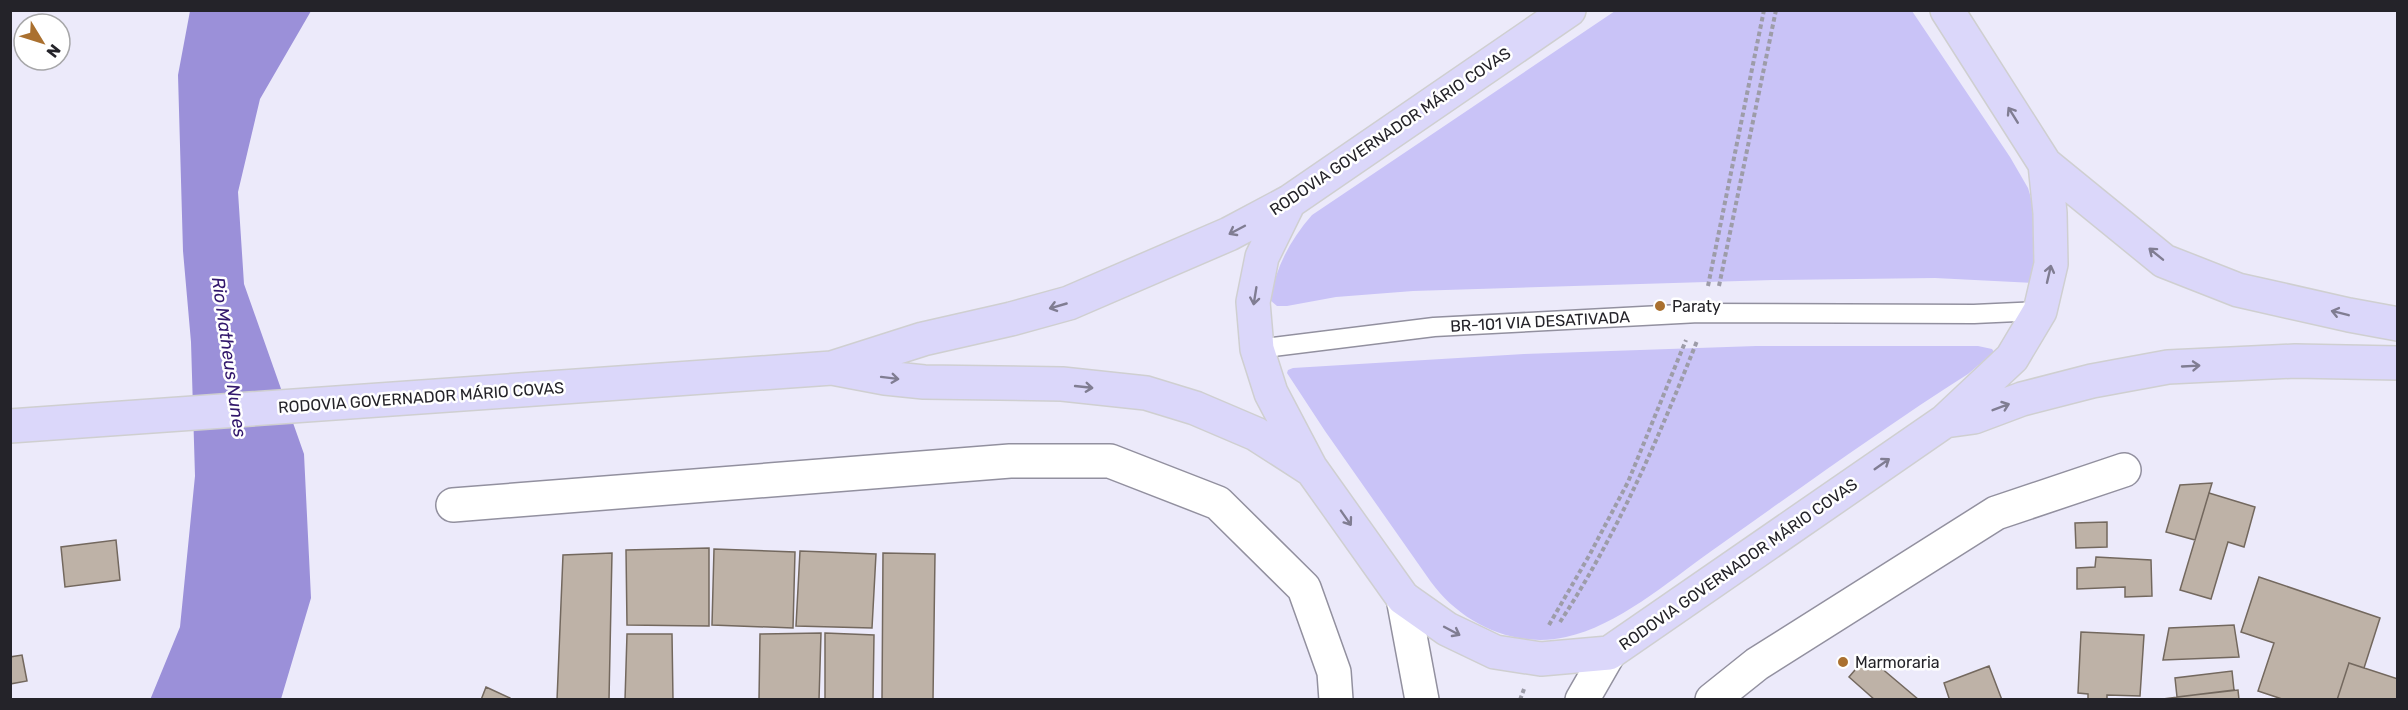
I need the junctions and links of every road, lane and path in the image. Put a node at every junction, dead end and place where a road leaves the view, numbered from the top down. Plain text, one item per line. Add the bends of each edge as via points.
1 (1569, 10) edge
2 (1776, 10) edge
3 (1947, 10) edge
4 (2045, 164) junction
5 (1289, 202) junction
6 (1716, 293) dead end
7 (2040, 311) junction
8 (2397, 324) edge
9 (1698, 338) dead end
10 (1257, 349) junction
11 (2397, 363) edge
12 (832, 368) junction
13 (1945, 421) junction
14 (10, 426) edge
15 (1312, 470) junction
16 (2124, 470) dead end
17 (453, 505) dead end
18 (1403, 598) junction
19 (1555, 631) dead end
20 (1609, 652) junction
21 (1528, 680) dead end
22 (1336, 699) edge
23 (1422, 699) edge
24 (1520, 699) edge
25 (1582, 699) edge
26 (1712, 699) edge

1 - 5 highway, RODOVIA GOVERNADOR MÁRIO COVAS
2 - 6 path
4 -> 3 highway
7 -> 4 highway via 2051,264
8 -> 4 highway via 2238,290 2164,261
5 -> 10 highway via 1262,257 1253,302
5 -> 12 highway, RODOVIA GOVERNADOR MÁRIO COVAS via 1173,260 1069,303 922,339
7 - 10 lane, BR-101 VIA DESATIVADA via 1699,313 1434,327
7 - 13 highway via 2012,358
9 - 19 path via 1633,488
10 - 15 highway via 1271,393
13 -> 11 highway, RODOVIA GOVERNADOR MÁRIO COVAS via 1974,417 2022,399 2092,381 2168,367 2274,362
12 - 14 highway, RODOVIA GOVERNADOR MÁRIO COVAS
12 -> 15 highway, RODOVIA GOVERNADOR MÁRIO COVAS via 924,382 1062,384 1146,393 1195,408 1256,434
20 -> 13 highway, RODOVIA GOVERNADOR MÁRIO COVAS
15 -> 18 highway, RODOVIA GOVERNADOR MÁRIO COVAS
16 - 26 street via 1996,513 1757,664
17 - 22 street via 1010,461 1110,460 1218,503 1304,588 1334,672
18 -> 20 highway, RODOVIA GOVERNADOR MÁRIO COVAS via 1447,629 1495,652 1541,659
18 - 23 street
20 - 25 street
21 - 24 path

